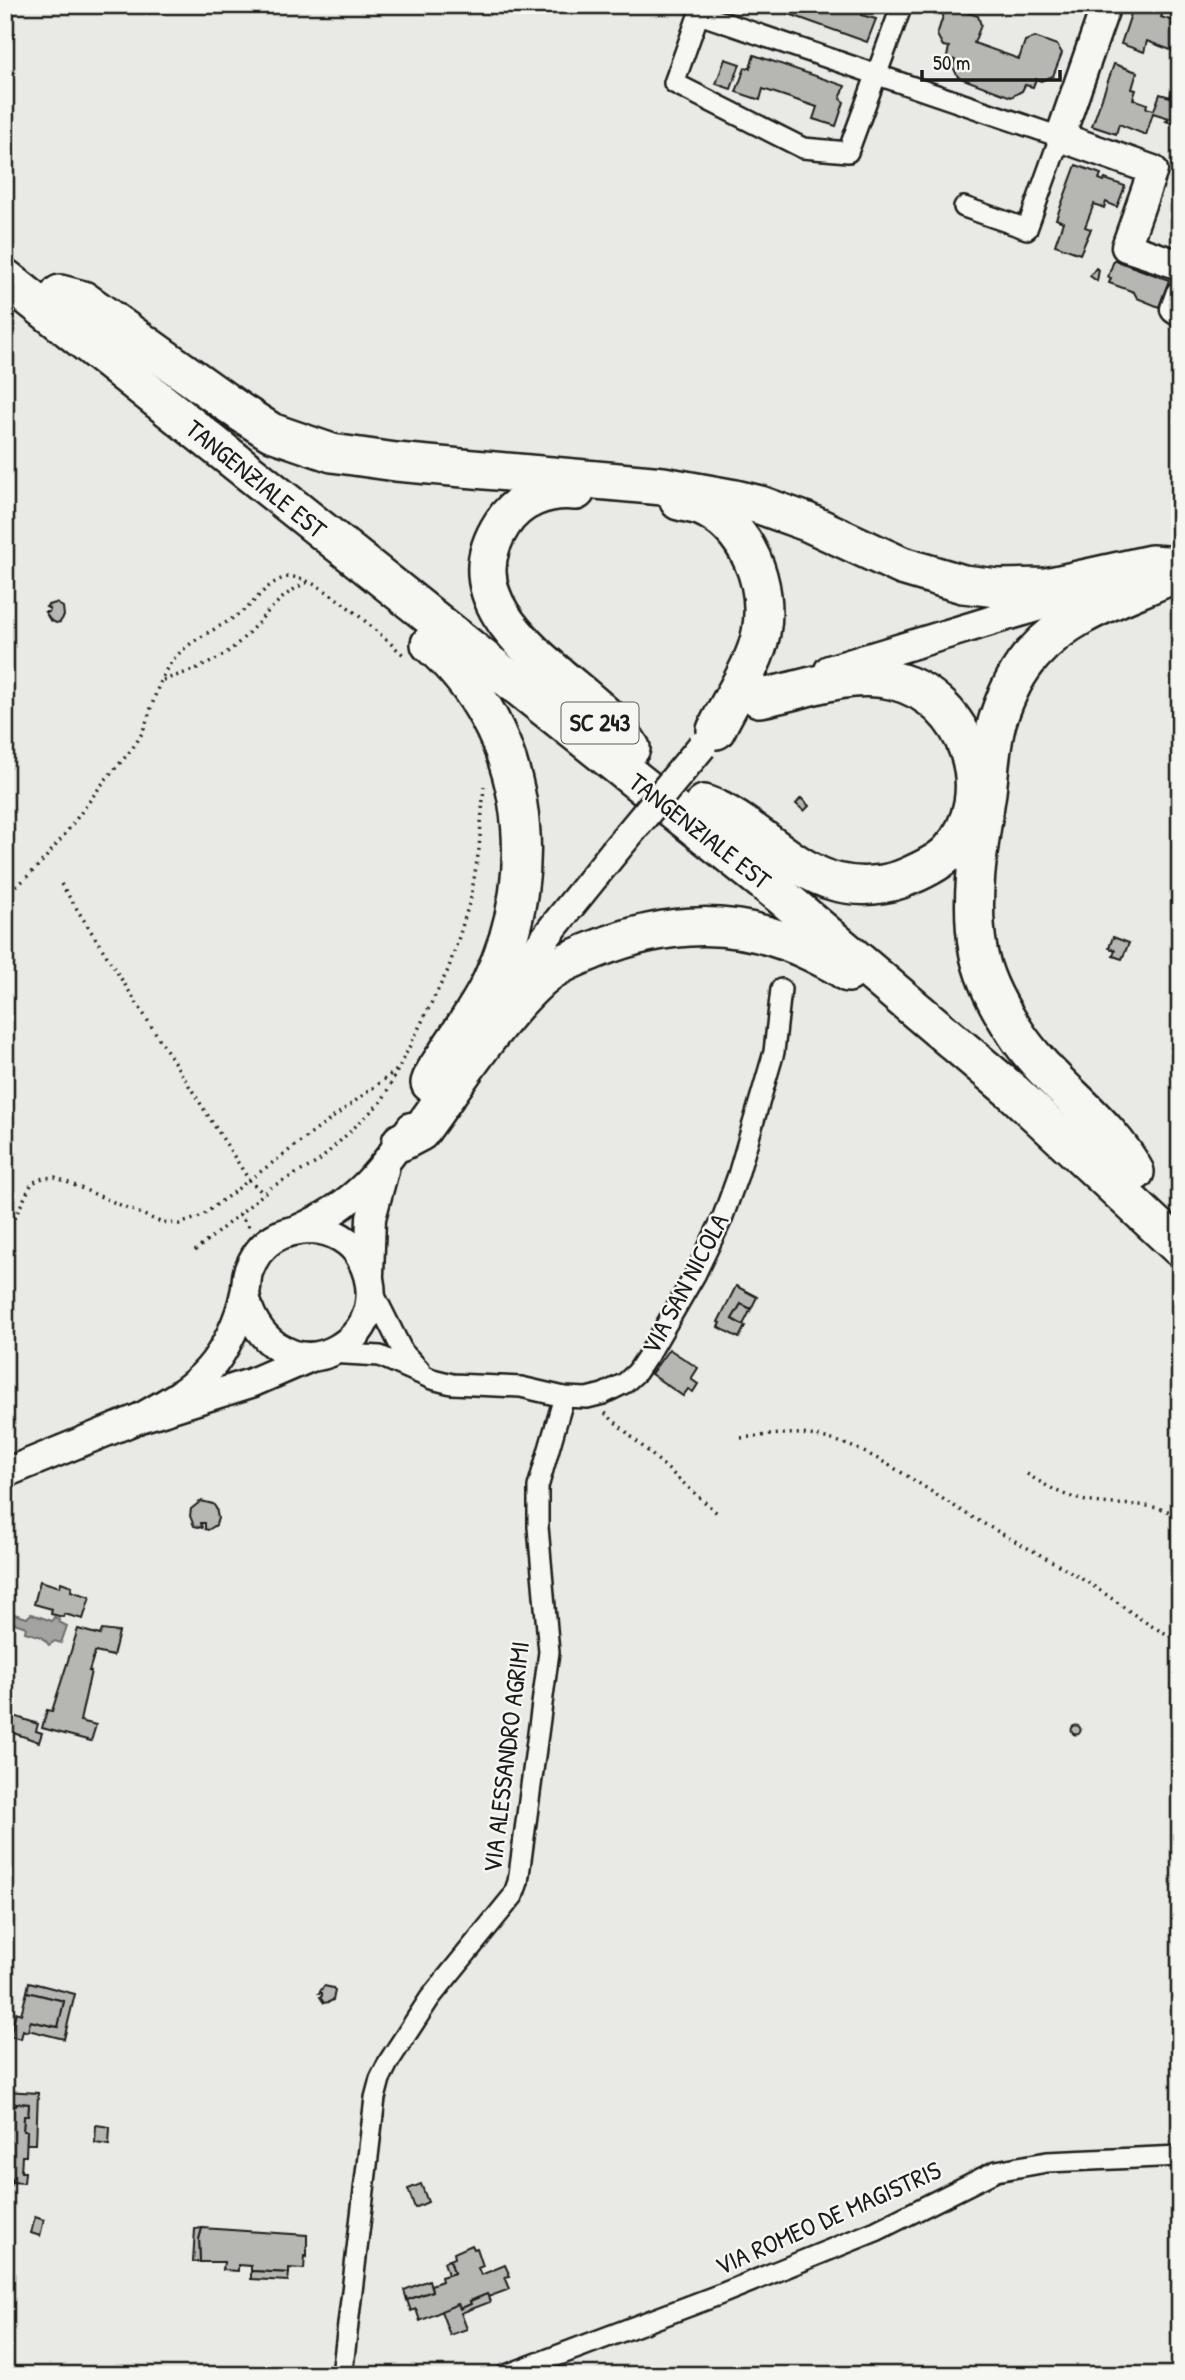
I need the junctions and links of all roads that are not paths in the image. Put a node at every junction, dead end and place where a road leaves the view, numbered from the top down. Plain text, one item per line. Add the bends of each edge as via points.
1 (902, 5) edge
2 (1106, 5) edge
3 (700, 10) edge
4 (878, 75) junction
5 (1060, 137) junction
6 (964, 207) dead end
7 (5, 250) edge
8 (1180, 265) edge
9 (5, 278) edge
10 (60, 294) junction
11 (1180, 295) edge
12 (1180, 312) edge
13 (310, 522) junction
14 (1175, 564) edge
15 (759, 698) junction
16 (709, 738) junction
17 (631, 748) junction
18 (704, 803) junction
19 (781, 989) dead end
20 (1013, 1092) junction
21 (402, 1139) junction
22 (1135, 1172) junction
23 (1180, 1214) edge
24 (299, 1229) junction
25 (1180, 1248) edge
26 (370, 1282) junction
27 (245, 1294) junction
28 (319, 1355) junction
29 (432, 1379) junction
30 (564, 1397) junction
31 (140, 1418) junction
32 (5, 1473) edge
33 (1180, 2156) edge
34 (342, 2375) edge
35 (506, 2375) edge

1 - 4 street
2 - 5 street
3 - 4 street
3 - 4 street via 674,83 803,148 848,152
4 - 5 street
5 - 6 street via 1027,229
5 - 8 street via 1153,170 1126,247
7 - 10 highway, TANGENZIALE EST / SC 243
9 - 13 highway, TANGENZIALE EST / SC 243
10 - 14 highway via 83,300 271,432 332,453 663,486 735,499 807,522 902,566 963,584 1046,587 1151,564
10 - 17 highway, TANGENZIALE EST / SC 243
11 - 12 street via 1175,309
13 - 20 highway, TANGENZIALE EST / SC 243 via 779,894
13 - 21 highway via 328,550 454,664 476,693 491,718 514,784 520,817 522,852 513,923 490,984 432,1077
14 - 15 street via 812,675
14 - 22 highway via 1065,625 1030,656 1015,678 998,721 975,887 979,953 1010,1023 1040,1066 1125,1153
15 - 16 street
15 - 18 highway via 863,677 894,681 923,692 947,712 965,740 974,767 967,825 949,852 924,870 866,886 835,882 806,868 722,810
16 - 17 highway via 755,654 761,632 761,585 754,560 740,539 701,507 677,501 567,490 542,493 520,504 503,522 491,545 488,589 515,635 614,723
16 - 21 street, bridge via 555,925
17 - 18 highway, TANGENZIALE EST / SC 243
18 - 22 highway, TANGENZIALE EST / SC 243 via 1033,1077
19 - 30 street, VIA SAN NICOLA via 774,1052 738,1175 695,1275 637,1372 603,1394
20 - 21 highway via 958,1062 845,970 812,953 759,932 724,926 681,927 603,946 540,979 420,1132
20 - 25 highway, TANGENZIALE EST / SC 243
21 - 24 street, VIA SAN NICOLA via 363,1190
21 - 26 street, VIA SAN NICOLA via 371,1218
22 - 23 highway, TANGENZIALE EST / SC 243
24 - 26 street via 319,1229 345,1240 357,1252
24 - 27 street, VIA SAN NICOLA via 264,1244 247,1274
26 - 28 street, VIA SAN NICOLA via 369,1311 360,1328 350,1340
26 - 29 street via 403,1352
27 - 28 street, VIA SAN NICOLA via 257,1329 271,1343 292,1353
27 - 31 street, VIA SAN NICOLA via 227,1341 209,1370 176,1398
28 - 29 street, VIA SAN NICOLA via 380,1356
28 - 31 street, VIA SAN NICOLA
29 - 30 street, VIA SAN NICOLA via 521,1387
30 - 34 street, VIA ALESSANDRO AGRIMI via 538,1487 549,1652 518,1882 513,1896 430,1998 380,2080
31 - 32 street, VIA SAN NICOLA
33 - 35 street, VIA ROMEO DE MAGISTRIS via 1047,2162 996,2171 876,2231

